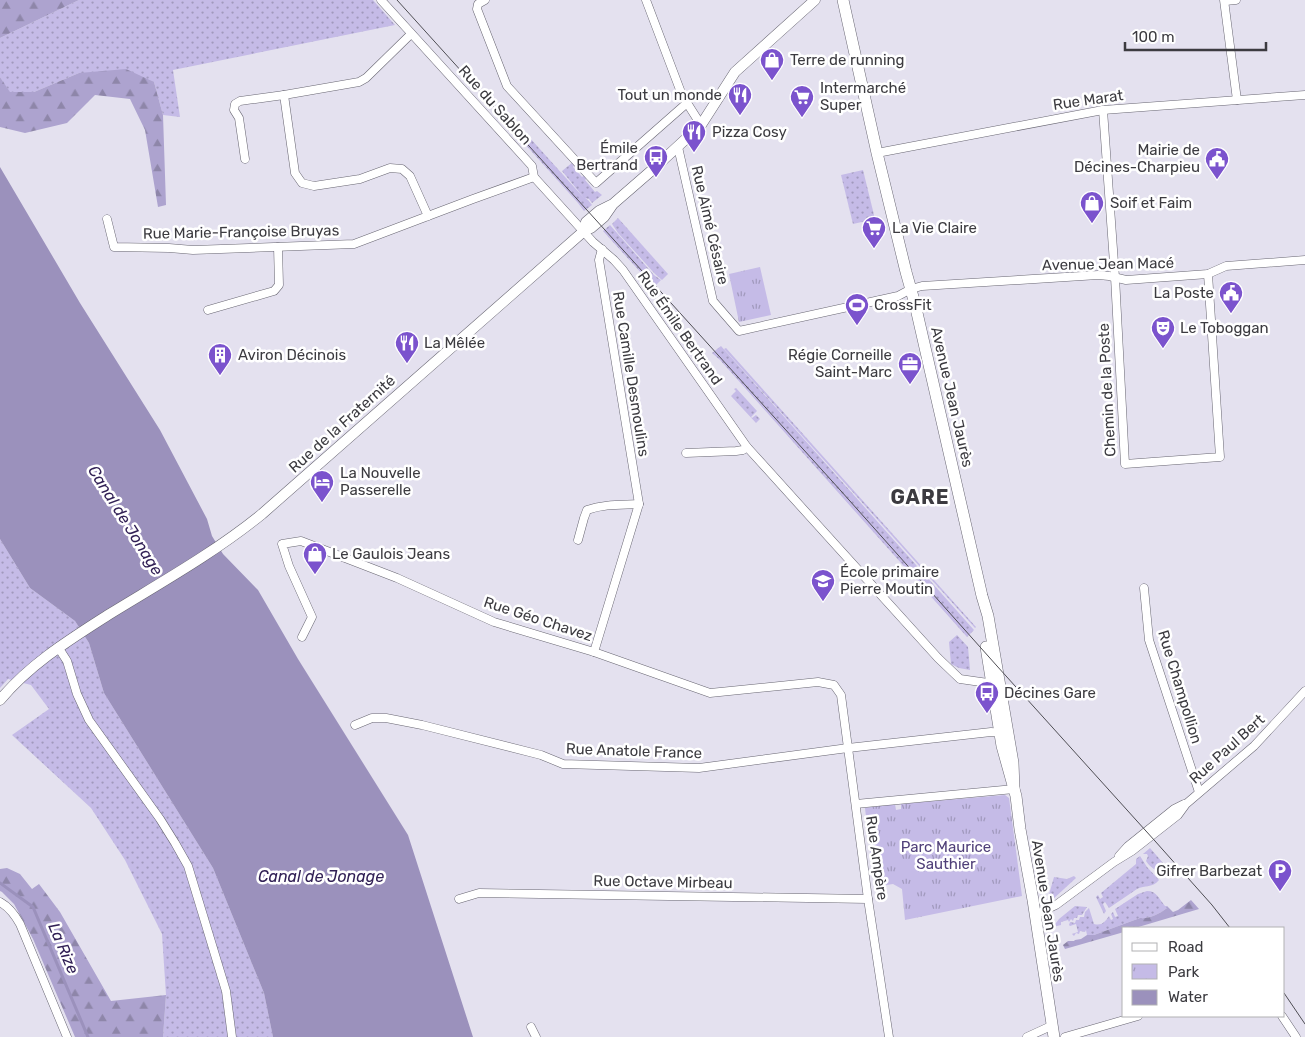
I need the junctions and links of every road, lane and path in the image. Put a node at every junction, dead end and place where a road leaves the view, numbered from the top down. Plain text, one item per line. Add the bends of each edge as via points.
1 (381, 0) edge
2 (485, 0) edge
3 (646, 0) edge
4 (815, 0) edge
5 (843, 0) edge
6 (1236, 0) edge
7 (1224, 1) edge
8 (411, 34) junction
9 (284, 95) junction
10 (1305, 95) edge
11 (1237, 100) junction
12 (687, 103) junction
13 (1103, 110) junction
14 (701, 125) junction
15 (678, 147) junction
16 (877, 153) junction
17 (245, 158) dead end
18 (534, 177) junction
19 (428, 216) junction
20 (107, 219) dead end
21 (584, 230) junction
22 (278, 247) junction
23 (602, 249) junction
24 (1305, 260) edge
25 (1208, 274) junction
26 (1114, 277) junction
27 (910, 289) junction
28 (208, 310) dead end
29 (747, 447) junction
30 (686, 452) dead end
31 (638, 504) junction
32 (578, 540) dead end
33 (1144, 588) dead end
34 (302, 637) dead end
35 (58, 647) junction
36 (594, 652) junction
37 (996, 684) junction
38 (834, 685) joint
39 (1305, 691) edge
40 (0, 700) edge
41 (355, 725) dead end
42 (1004, 733) junction
43 (848, 748) junction
44 (1014, 789) junction
45 (1199, 792) junction
46 (856, 804) junction
47 (459, 899) dead end
48 (868, 899) junction
49 (0, 902) edge
50 (1035, 915) junction
51 (1135, 1017) edge
52 (1283, 1017) edge
53 (531, 1027) dead end
54 (1052, 1032) edge
55 (67, 1037) edge
56 (232, 1037) edge
57 (536, 1037) edge
58 (889, 1037) edge
59 (1027, 1037) edge
60 (1065, 1037) edge
61 (1296, 1037) edge

1 - 8 street, Rue du Sablon
2 - 12 street via 478,4 477,9 507,86 596,182
3 - 12 street
4 - 14 street, Rue de la Fraternité via 735,72
5 - 16 main road, Avenue Jean Jaurès
6 - 7 street
7 - 11 street
8 - 9 street via 359,82
8 - 18 street, Rue du Sablon via 532,166
9 - 17 street via 234,104
9 - 19 street via 295,173 302,183 314,186 360,179 390,168 402,169 410,176
10 - 11 street, Rue Marat
11 - 13 street, Rue Marat
12 - 14 street
13 - 16 street, Rue Marat
13 - 26 street
14 - 15 street, Rue de la Fraternité
15 - 21 street, Rue de la Fraternité via 613,204 591,228
15 - 27 street, Rue Aimé Césaire via 713,301 739,331 898,296
16 - 27 main road, Avenue Jean Jaurès
18 - 19 street, Rue Marie-Françoise Bruyas
18 - 21 street, Rue du Sablon
19 - 22 street, Rue Marie-Françoise Bruyas via 354,244
20 - 22 street, Rue Marie-Françoise Bruyas via 114,247 193,250
21 - 23 street, Rue Émile Bertrand
21 - 35 street, Rue de la Fraternité via 262,514 230,539
22 - 28 street via 279,285 274,291
23 - 29 street, Rue Émile Bertrand via 623,270
23 - 31 street, Rue Camille Desmoulins via 599,260
24 - 25 street, Avenue Jean Macé via 1226,266
25 - 26 street, Avenue Jean Macé via 1126,280
25 - 26 street, Chemin de la Poste via 1220,457 1125,464
26 - 27 street, Avenue Jean Macé via 1098,275
27 - 37 main road, Avenue Jean Jaurès via 982,596 983,624
29 - 30 street via 736,451
29 - 37 street, Rue Émile Bertrand via 960,679
31 - 32 street via 588,510
31 - 36 street, Rue Camille Desmoulins
33 - 45 street, Rue Champollion via 1149,640
34 - 36 street, Rue Géo Chavez via 312,617 282,544 301,541 397,578 494,622
35 - 40 street, Rue de la Fraternité via 31,668
35 - 56 street via 67,661 89,720 160,819 188,866 226,991
36 - 38 street, Rue Géo Chavez via 710,693 818,682
37 - 42 main road, Avenue Jean Jaurès
38 - 43 street, Rue Ampère via 841,694
39 - 45 street, Rue Paul Bert via 1254,746
41 - 43 street, Rue Anatole France via 372,718 386,718 541,755 563,764 699,768
42 - 43 street, Rue Anatole France
42 - 44 main road, Avenue Jean Jaurès via 1007,766
43 - 46 street, Rue Ampère
44 - 46 street
44 - 50 main road, Avenue Jean Jaurès
45 - 50 street, Rue Paul Bert via 1162,818 1114,862 1056,905
46 - 48 street, Rue Ampère
47 - 48 street, Rue Octave Mirbeau via 479,893
48 - 58 street, Rue Ampère
49 - 55 street via 15,914 20,924
50 - 54 main road, Avenue Jean Jaurès
51 - 60 street
52 - 61 street
53 - 57 street
54 - 59 street

